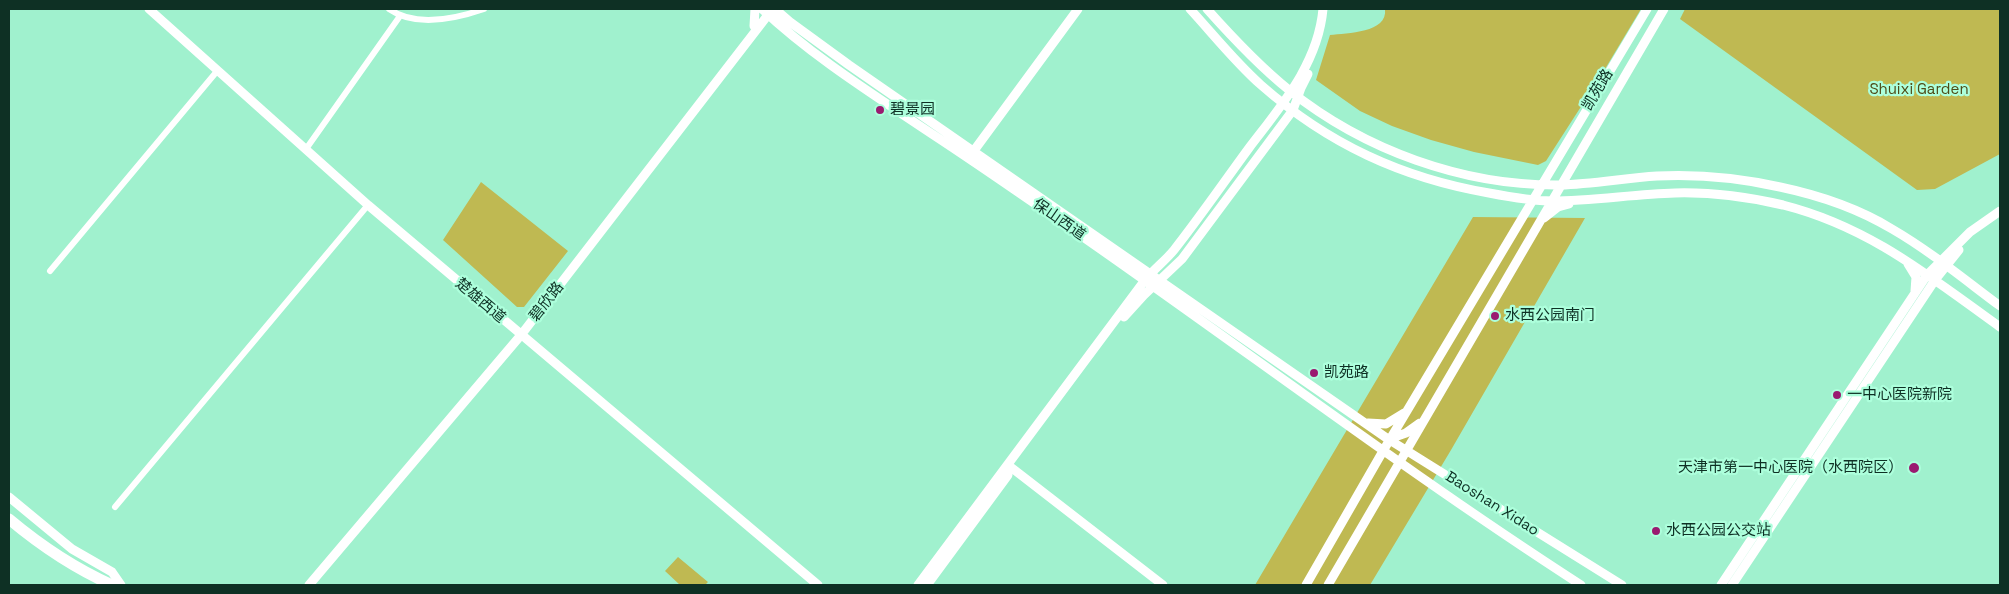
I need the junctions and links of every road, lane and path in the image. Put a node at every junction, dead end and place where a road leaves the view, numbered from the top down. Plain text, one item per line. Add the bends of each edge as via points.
1 (149, 9) edge
2 (389, 9) edge
3 (484, 9) edge
4 (1078, 9) edge
5 (1190, 9) edge
6 (1207, 9) edge
7 (1323, 9) edge
8 (1327, 9) edge
9 (1647, 9) edge
10 (1664, 9) edge
11 (764, 14) edge
12 (400, 16) junction
13 (787, 26) junction
14 (218, 70) junction
15 (1294, 94) junction
16 (1282, 103) junction
17 (1293, 110) junction
18 (306, 149) junction
19 (971, 154) junction
20 (1580, 184) junction
21 (1542, 185) junction
22 (1560, 185) junction
23 (1550, 199) junction
24 (1532, 200) junction
25 (1582, 200) junction
26 (368, 205) junction
27 (2000, 211) edge
28 (2000, 217) edge
29 (1518, 226) junction
30 (1536, 227) junction
31 (1913, 242) junction
32 (1902, 257) junction
33 (1942, 264) junction
34 (50, 272) dead end
35 (1931, 276) junction
36 (1148, 277) junction
37 (1156, 282) junction
38 (1915, 292) junction
39 (2000, 306) edge
40 (2000, 327) edge
41 (519, 333) junction
42 (1410, 407) junction
43 (1425, 418) junction
44 (1363, 421) junction
45 (1356, 432) junction
46 (1390, 440) junction
47 (1383, 451) junction
48 (1407, 451) junction
49 (1400, 462) junction
50 (1010, 466) junction
51 (9, 497) edge
52 (115, 507) dead end
53 (9, 519) edge
54 (112, 585) edge
55 (121, 585) edge
56 (301, 585) edge
57 (309, 585) edge
58 (818, 585) edge
59 (918, 585) edge
60 (927, 585) edge
61 (1164, 585) edge
62 (1306, 585) edge
63 (1328, 585) edge
64 (1581, 585) edge
65 (1622, 585) edge
66 (1721, 585) edge
67 (1732, 585) edge

1 - 14 main road, 楚雄西道
2 - 12 street
3 - 12 street via 463,17 438,20
4 - 19 main road
5 - 16 main road via 1239,64
6 - 15 main road
7 - 15 main road via 1314,51
8 - 15 main road via 1319,50
9 - 21 main road, 凯苑路
10 - 22 main road, 凯苑路
11 - 13 main road via 780,17
11 - 13 main road via 771,24
11 - 41 main road, 碧欣路
12 - 18 street
13 - 19 main road, 保山西道
14 - 18 main road, 楚雄西道
14 - 34 street
15 - 16 main road
15 - 17 main road
15 - 21 main road via 1338,124 1411,158 1468,174
16 - 17 main road
16 - 36 main road via 1174,250
17 - 24 main road via 1354,150 1415,176 1448,186
17 - 37 main road via 1182,259
18 - 26 main road, 楚雄西道
19 - 36 main road, 保山西道
20 - 22 main road
20 - 23 main road
20 - 31 main road via 1677,176 1748,181 1782,187 1844,206 1871,217
21 - 22 main road
21 - 24 main road, 凯苑路
22 - 23 main road, 凯苑路
23 - 24 main road
23 - 25 main road
23 - 29 main road
23 - 30 main road, 凯苑路
24 - 29 main road, 凯苑路
25 - 30 main road via 1558,207
25 - 32 main road via 1676,192 1738,196 1784,206 1836,223
26 - 41 main road, 楚雄西道
26 - 52 street
27 - 33 main road via 1970,232
28 - 33 main road
29 - 42 main road, 凯苑路
30 - 43 main road, 凯苑路
31 - 33 main road
31 - 35 main road via 1924,256
32 - 35 main road
32 - 38 main road via 1916,277
33 - 35 main road
33 - 39 main road
35 - 38 main road
35 - 40 main road
35 - 67 main road via 1925,295
36 - 37 main road, 保山西道
36 - 50 main road
37 - 44 main road, 保山西道
37 - 45 main road, 保山西道
37 - 50 main road via 1127,314
38 - 66 main road
41 - 56 main road, 碧欣路
41 - 57 main road, 碧欣路
41 - 58 main road, 楚雄西道
42 - 44 main road via 1396,420 1386,424
42 - 46 main road, 凯苑路
43 - 46 main road via 1411,430
43 - 48 main road, 凯苑路
44 - 46 main road, Baoshan Xidao
45 - 46 main road via 1373,439
45 - 47 main road, Baoshan Xidao
46 - 47 main road, 凯苑路
46 - 48 main road, Baoshan Xidao
47 - 49 main road, Baoshan Xidao
47 - 62 main road, 凯苑路
48 - 49 main road, 凯苑路
48 - 65 main road, Baoshan Xidao
49 - 63 main road, 凯苑路
49 - 64 main road, Baoshan Xidao
50 - 59 main road
50 - 60 main road
50 - 61 main road
51 - 55 main road via 72,548 112,572
53 - 54 highway via 59,556

